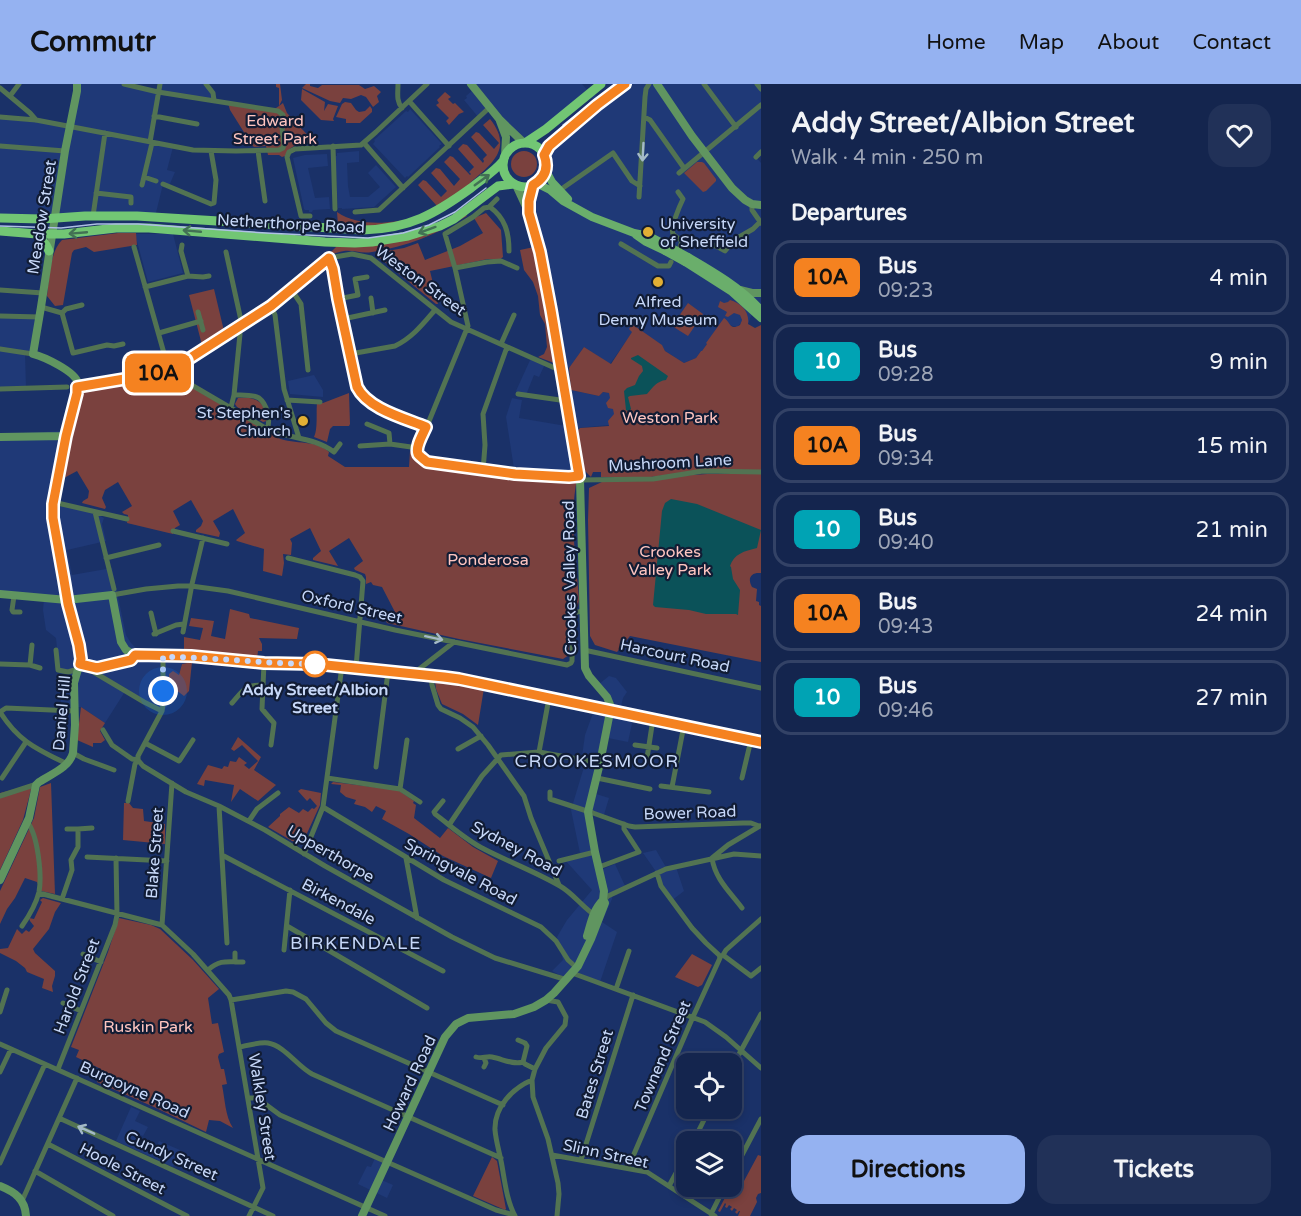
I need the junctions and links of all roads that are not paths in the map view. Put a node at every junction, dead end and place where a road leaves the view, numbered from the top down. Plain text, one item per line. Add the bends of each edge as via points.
1 (19, 84) edge
2 (77, 84) edge
3 (124, 84) edge
4 (160, 84) edge
5 (206, 84) edge
6 (398, 84) edge
7 (427, 84) edge
8 (471, 84) edge
9 (602, 84) edge
10 (625, 84) edge
11 (649, 84) edge
12 (657, 84) edge
13 (705, 84) edge
14 (757, 84) edge
15 (0, 88) edge
16 (761, 89) edge
17 (158, 92) junction
18 (10, 96) junction
19 (214, 100) junction
20 (409, 101) junction
21 (761, 105) edge
22 (490, 107) junction
23 (402, 108) junction
24 (154, 116) junction
25 (0, 117) edge
26 (644, 117) junction
27 (36, 120) junction
28 (500, 120) junction
29 (197, 124) dead end
30 (70, 127) junction
31 (736, 127) junction
32 (105, 133) junction
33 (151, 142) junction
34 (364, 143) junction
35 (524, 143) junction
36 (0, 146) edge
37 (333, 146) junction
38 (449, 146) junction
39 (65, 151) junction
40 (211, 151) junction
41 (258, 151) junction
42 (761, 152) edge
43 (705, 153) junction
44 (544, 155) junction
45 (756, 157) dead end
46 (504, 158) junction
47 (546, 171) junction
48 (144, 177) junction
49 (156, 181) dead end
50 (163, 184) dead end
51 (515, 184) junction
52 (535, 184) junction
53 (142, 185) dead end
54 (640, 186) junction
55 (403, 188) junction
56 (560, 190) junction
57 (678, 192) dead end
58 (96, 193) junction
59 (639, 197) dead end
60 (497, 199) dead end
61 (265, 201) dead end
62 (131, 203) dead end
63 (572, 204) junction
64 (758, 206) edge
65 (489, 207) junction
66 (335, 209) dead end
67 (355, 212) dead end
68 (529, 213) junction
69 (93, 216) junction
70 (310, 216) dead end
71 (0, 218) edge
72 (55, 218) junction
73 (761, 222) edge
74 (0, 231) edge
75 (37, 234) junction
76 (52, 234) junction
77 (621, 244) dead end
78 (182, 245) dead end
79 (134, 247) dead end
80 (49, 251) junction
81 (509, 251) dead end
82 (225, 252) dead end
83 (329, 258) junction
84 (687, 260) junction
85 (455, 268) junction
86 (517, 268) dead end
87 (676, 271) dead end
88 (188, 276) junction
89 (209, 276) dead end
90 (367, 277) dead end
91 (145, 287) junction
92 (0, 290) edge
93 (291, 290) junction
94 (43, 293) junction
95 (371, 298) dead end
96 (338, 299) junction
97 (756, 300) edge
98 (82, 305) dead end
99 (271, 306) junction
100 (41, 307) junction
101 (385, 310) dead end
102 (435, 310) junction
103 (761, 310) edge
104 (198, 312) dead end
105 (62, 313) junction
106 (373, 313) junction
107 (514, 315) dead end
108 (0, 316) edge
109 (40, 317) junction
110 (343, 318) junction
111 (761, 318) edge
112 (201, 321) junction
113 (239, 327) junction
114 (467, 329) junction
115 (203, 330) dead end
116 (507, 331) junction
117 (159, 333) junction
118 (515, 334) dead end
119 (123, 344) dead end
120 (504, 345) junction
121 (0, 349) edge
122 (33, 354) junction
123 (350, 354) junction
124 (561, 368) junction
125 (308, 370) dead end
126 (169, 371) junction
127 (67, 387) dead end
128 (77, 387) junction
129 (0, 389) edge
130 (518, 394) dead end
131 (234, 395) junction
132 (287, 400) junction
133 (567, 401) junction
134 (320, 402) dead end
135 (231, 407) junction
136 (367, 424) dead end
137 (426, 427) junction
138 (267, 429) junction
139 (66, 436) junction
140 (0, 437) edge
141 (299, 438) junction
142 (340, 444) dead end
143 (390, 444) junction
144 (360, 446) dead end
145 (418, 448) junction
146 (483, 471) junction
147 (761, 472) edge
148 (580, 476) junction
149 (53, 502) junction
150 (95, 512) junction
151 (127, 519) dead end
152 (173, 531) dead end
153 (203, 538) junction
154 (227, 544) dead end
155 (159, 545) dead end
156 (138, 550) junction
157 (106, 558) junction
158 (140, 558) dead end
159 (288, 558) dead end
160 (191, 586) junction
161 (113, 592) junction
162 (0, 594) edge
163 (14, 596) junction
164 (67, 600) junction
165 (584, 610) junction
166 (20, 612) dead end
167 (151, 613) dead end
168 (360, 622) junction
169 (184, 624) junction
170 (183, 632) dead end
171 (454, 642) junction
172 (32, 645) dead end
173 (56, 650) dead end
174 (584, 650) junction
175 (135, 655) junction
176 (163, 657) junction
177 (264, 663) junction
178 (0, 664) edge
179 (30, 665) junction
180 (342, 666) junction
181 (79, 667) junction
182 (40, 668) dead end
183 (356, 668) junction
184 (163, 669) junction
185 (418, 670) dead end
186 (171, 672) dead end
187 (388, 672) junction
188 (431, 676) junction
189 (263, 686) junction
190 (761, 688) edge
191 (549, 698) junction
192 (232, 703) dead end
193 (74, 711) junction
194 (162, 711) junction
195 (611, 711) junction
196 (0, 712) edge
197 (653, 719) junction
198 (684, 725) junction
199 (103, 730) dead end
200 (481, 736) junction
201 (193, 740) dead end
202 (406, 740) dead end
203 (752, 740) junction
204 (26, 742) junction
205 (145, 742) junction
206 (761, 742) edge
207 (271, 745) dead end
208 (635, 745) dead end
209 (648, 747) junction
210 (657, 748) dead end
211 (458, 749) dead end
212 (539, 752) junction
213 (72, 753) junction
214 (498, 758) junction
215 (647, 758) dead end
216 (138, 760) junction
217 (600, 763) junction
218 (67, 764) junction
219 (376, 767) dead end
220 (114, 770) dead end
221 (742, 777) dead end
222 (2, 778) dead end
223 (327, 778) junction
224 (597, 778) junction
225 (172, 783) junction
226 (38, 784) junction
227 (661, 786) dead end
228 (672, 788) junction
229 (400, 789) junction
230 (650, 789) dead end
231 (550, 792) dead end
232 (709, 792) dead end
233 (278, 793) dead end
234 (0, 796) edge
235 (128, 801) dead end
236 (442, 801) dead end
237 (420, 802) dead end
238 (219, 806) junction
239 (323, 807) junction
240 (588, 812) junction
241 (249, 821) junction
242 (27, 822) junction
243 (624, 824) junction
244 (449, 825) junction
245 (760, 826) edge
246 (93, 828) dead end
247 (67, 829) dead end
248 (78, 829) junction
249 (69, 847) dead end
250 (78, 847) junction
251 (595, 852) junction
252 (304, 854) junction
253 (222, 855) junction
254 (761, 856) edge
255 (87, 857) dead end
256 (116, 858) junction
257 (406, 858) junction
258 (712, 858) junction
259 (167, 861) junction
260 (559, 861) dead end
261 (599, 867) junction
262 (657, 873) junction
263 (0, 880) edge
264 (559, 885) junction
265 (290, 890) junction
266 (39, 892) junction
267 (62, 899) junction
268 (603, 900) junction
269 (742, 908) dead end
270 (117, 913) junction
271 (596, 916) junction
272 (417, 918) junction
273 (761, 919) edge
274 (755, 924) junction
275 (162, 925) junction
276 (22, 926) dead end
277 (287, 926) junction
278 (761, 931) edge
279 (227, 943) dead end
280 (284, 950) dead end
281 (629, 951) dead end
282 (235, 953) dead end
283 (83, 954) dead end
284 (721, 955) junction
285 (101, 962) junction
286 (235, 962) junction
287 (243, 962) dead end
288 (761, 968) edge
289 (208, 970) junction
290 (443, 971) dead end
291 (572, 973) junction
292 (7, 990) dead end
293 (616, 990) junction
294 (633, 995) junction
295 (231, 1000) junction
296 (546, 1000) junction
297 (63, 1003) dead end
298 (427, 1008) dead end
299 (81, 1011) junction
300 (0, 1012) edge
301 (761, 1014) edge
302 (693, 1017) junction
303 (759, 1022) edge
304 (518, 1040) dead end
305 (0, 1044) edge
306 (240, 1047) junction
307 (11, 1049) junction
308 (741, 1051) junction
309 (476, 1057) dead end
310 (484, 1058) junction
311 (523, 1062) junction
312 (45, 1064) junction
313 (484, 1066) dead end
314 (761, 1068) edge
315 (58, 1069) junction
316 (535, 1069) junction
317 (0, 1072) edge
318 (428, 1072) junction
319 (77, 1078) junction
320 (532, 1080) junction
321 (248, 1098) junction
322 (503, 1104) junction
323 (408, 1117) junction
324 (59, 1118) junction
325 (761, 1119) edge
326 (48, 1144) junction
327 (552, 1155) junction
328 (742, 1155) edge
329 (501, 1158) junction
330 (258, 1159) junction
331 (581, 1160) junction
332 (387, 1162) junction
333 (0, 1163) edge
334 (628, 1168) junction
335 (35, 1171) junction
336 (676, 1173) edge
337 (0, 1186) edge
338 (669, 1186) junction
339 (720, 1197) edge
340 (22, 1201) junction
341 (254, 1207) junction
342 (366, 1208) junction
343 (511, 1215) edge
344 (713, 1215) edge
345 (26, 1216) edge
346 (113, 1216) edge
347 (187, 1216) edge
348 (249, 1216) edge
349 (273, 1216) edge
350 (362, 1216) edge
351 (385, 1216) edge
352 (557, 1216) edge

1 - 18 street
2 - 30 street, Meadow Street
3 - 17 street
4 - 17 street
5 - 19 street
6 - 23 street via 397,100
7 - 20 street
8 - 22 street
9 - 35 highway
10 - 44 highway via 555,141
11 - 26 street via 645,89
12 - 43 street
13 - 31 street
14 - 16 street
15 - 18 street
17 - 19 street
17 - 24 street
18 - 27 street
19 - 41 street via 282,114 283,148
20 - 23 street
20 - 38 street
21 - 31 street
22 - 28 street
22 - 38 street
23 - 34 street
24 - 29 street
24 - 33 street
25 - 27 street
26 - 43 street via 650,120 681,170
26 -> 54 street
27 - 30 street
28 - 35 street
28 - 46 street via 506,137
30 - 32 street
30 - 39 street, Meadow Street
31 - 43 street
32 - 33 street
32 - 58 street
33 - 40 street
33 - 48 street
34 - 37 street
34 - 55 street
35 - 44 highway via 537,147
35 - 46 highway via 512,147
36 - 39 street
37 - 66 street
37 - 70 street via 289,152 302,216
38 - 55 street
39 - 72 street, Meadow Street
40 - 41 street
40 - 50 street via 216,180 214,203
41 - 61 street
42 - 45 street
43 - 64 street via 738,195
44 - 47 highway
46 - 51 highway via 506,176
69 -> 46 highway, Netherthorpe Road via 385,229 440,210 489,175
47 - 52 highway
47 - 56 main road
48 - 49 street
48 - 53 street
51 - 52 highway
51 - 68 street
51 -> 76 highway, Netherthorpe Road via 498,186 440,226 415,235 372,242 140,228
52 - 63 main road
52 - 68 street
54 - 56 street via 632,181 613,153
54 - 59 street
55 - 67 street via 379,210
56 - 63 main road
57 - 73 street via 683,199 672,229 681,244 700,240 725,251
58 - 62 street via 131,197
58 - 69 street
60 - 65 street
63 - 84 main road, bridge
64 - 73 street
64 - 73 street via 752,210
65 - 81 street via 505,223
65 - 85 street via 445,235
68 - 124 street, Crookes Valley Road
69 - 72 highway, Netherthorpe Road
71 - 72 highway, Netherthorpe Road
72 - 76 street, Meadow Street
74 - 75 highway, Netherthorpe Road
75 - 76 highway, Netherthorpe Road
75 - 80 highway
76 - 80 street, Meadow Street
77 - 87 street via 658,266 670,264
78 - 88 street
79 - 91 street
80 - 94 street, Meadow Street
82 - 113 street
83 - 93 street
83 - 96 street
83 - 102 street, Weston Street via 352,254 371,258
84 - 97 main road
84 - 97 main road via 724,286
85 - 86 street via 501,261
85 - 114 street
88 - 89 street
88 - 91 street
90 - 96 street via 355,279 358,295
91 - 117 street
92 - 94 street
93 - 99 street
93 - 125 street via 301,304
94 - 100 street, Meadow Street
95 - 106 street
96 - 110 street
97 - 103 main road
97 - 111 main road
98 - 105 street
99 - 113 street
99 - 132 street
100 - 105 street
100 - 109 street, Meadow Street
101 - 106 street
102 - 114 street, Weston Street
102 - 123 street via 401,343
104 - 112 street
105 - 119 street via 73,354
106 - 110 street
107 - 116 street
108 - 109 street
109 - 122 street, Meadow Street
110 - 123 street
112 - 115 street
112 - 117 street
113 - 126 street
113 - 131 street
114 - 120 street, Weston Street
114 - 137 street
116 - 118 street
116 - 120 street
117 - 126 street
120 - 124 street, Weston Street
120 - 146 street via 483,414
121 - 122 street
122 - 128 street via 61,367 76,380
123 - 137 street via 357,387 364,398
124 - 133 street, Crookes Valley Road
126 - 128 street
126 - 135 street
127 - 129 street
128 - 139 street, Daniel Hill
130 - 133 street
131 - 135 street
131 - 138 street via 261,400 270,422
132 - 134 street
132 - 141 street
133 - 148 street, Crookes Valley Road
135 - 138 street
136 - 143 street via 389,433
137 - 145 street
138 - 141 street
139 - 140 street
139 - 149 street, Daniel Hill
141 - 142 street via 334,452
143 - 144 street
143 - 145 street
145 - 146 street, Mushroom Lane via 418,454 427,462
146 - 148 street, Mushroom Lane
147 - 148 street, Mushroom Lane via 703,471 648,479
148 - 165 street, Crookes Valley Road
149 - 150 street
149 - 164 street, Daniel Hill
150 - 151 street
150 - 157 street
152 - 153 street
153 - 154 street
153 - 160 street
155 - 156 street
156 - 157 street
156 - 158 street
157 - 161 street
159 - 168 street via 362,578
160 - 161 street, Oxford Street
160 - 168 street, Oxford Street
160 - 169 street
161 - 164 street, Oxford Street
161 - 175 street via 121,642
162 - 163 street, Oxford Street
163 - 164 street, Oxford Street
163 - 166 street via 12,610
164 - 181 street, Daniel Hill via 79,645
165 - 171 street, Oxford Street via 575,613 572,661 567,665
165 - 174 street, Crookes Valley Road
167 - 169 street via 155,634
168 -> 171 street, Oxford Street
168 - 183 street
169 - 170 street
171 - 185 street
172 - 179 street
173 - 181 street via 58,670 68,672
174 - 190 street, Harcourt Road
174 - 195 street, Crookes Valley Road via 585,668 607,697
175 - 176 street
175 - 181 street via 131,660 97,668
176 - 177 street
176 - 184 street
177 - 180 street
177 - 189 street
178 - 179 street
179 - 182 street
180 - 183 street
180 - 223 street
181 - 193 street, Daniel Hill via 74,683
181 - 194 street
183 - 187 street
184 - 186 street
184 - 194 street
187 - 188 street
187 - 219 street
188 - 191 street
188 - 200 street via 441,709 467,722
189 - 192 street via 251,685
189 - 207 street via 262,709 274,723
191 - 195 street
191 - 212 street
193 - 196 street via 6,708
193 - 213 street, Daniel Hill
194 - 205 street
195 - 197 street
195 - 217 street
196 - 204 street
197 - 198 street
197 - 209 street
198 - 203 street
198 - 228 street
199 - 216 street, Upperthorpe via 112,745
200 - 211 street
200 - 214 street
201 - 205 street via 179,761
202 - 229 street
203 - 206 street
203 - 221 street
204 - 218 street
204 - 222 street
205 - 216 street
208 - 209 street
209 - 210 street
209 - 215 street
212 - 214 street
212 - 217 street
213 - 218 street, Daniel Hill
213 - 220 street
214 - 244 street
214 - 264 street via 524,796
216 - 225 street, Upperthorpe
216 - 235 street
217 - 224 street
218 - 226 street, Daniel Hill
223 - 229 street
223 - 239 street
224 - 230 street
224 - 240 street
225 - 238 street, Upperthorpe
225 - 259 street, Blake Street
226 - 234 street
226 - 242 street
227 - 228 street
228 - 232 street
229 - 237 street
231 - 240 street, Bower Road via 550,799
233 - 241 street via 257,809
236 - 244 street, Sydney Road via 434,813
238 - 241 street, Upperthorpe
238 - 253 street
239 - 252 street
239 - 257 street, Springvale Road
240 - 243 street, Bower Road
240 - 251 street
241 - 252 street, Upperthorpe
242 - 263 street
242 - 266 street via 35,836
243 - 245 street, Bower Road
243 - 261 street via 639,852
244 - 264 street, Sydney Road via 482,848
245 - 258 street
246 - 248 street
247 - 248 street
248 - 250 street
249 - 250 street
250 - 267 street
251 - 260 street
251 - 261 street
252 - 272 street, Upperthorpe
253 - 265 street, Birkendale
253 - 279 street
254 - 258 street via 734,854
255 - 256 street
256 - 259 street
256 - 270 street, Harold Street
257 - 272 street
257 - 291 street, Springvale Road via 542,927 556,941
258 - 262 street
258 - 269 street via 718,877
259 - 275 street, Blake Street
261 - 268 street
262 - 268 street
262 - 284 street via 661,886 692,928
264 - 271 street, Sydney Road
265 - 277 street
265 - 290 street, Birkendale
266 - 267 street
266 - 276 street
267 - 270 street
268 - 271 street via 603,908
270 - 275 street
270 - 285 street, Harold Street
271 - 291 street via 591,939
272 - 291 street, Upperthorpe via 495,958
273 - 274 street
274 - 278 street
274 - 284 street
275 - 289 street
277 - 280 street
277 - 298 street
281 - 293 street
282 - 286 street
283 - 285 street
284 - 288 street via 751,976
284 - 302 street, Townend Street
285 - 299 street, Harold Street
286 - 287 street
286 - 289 street via 215,963
289 - 295 street
291 - 293 street, Springvale Road
291 - 296 street, Howard Road
292 - 300 street
293 - 294 street, Springvale Road
294 - 302 street, Springvale Road
294 - 331 street, Bates Street
295 - 306 street, Walkley Street
295 - 318 street via 293,992 306,999 336,1031
296 - 316 street via 558,1002 566,1024
296 - 318 street, Howard Road via 514,1014 462,1021 445,1037
297 - 299 street
299 - 315 street, Harold Street
301 - 303 street
302 - 308 street, Springvale Road via 713,1027
302 - 334 street, Townend Street
303 - 308 street
304 - 311 street via 527,1046
305 - 307 street, Burgoyne Road
306 - 321 street, Walkley Street
306 - 323 street via 274,1045 312,1074
307 - 312 street, Burgoyne Road
307 - 317 street
308 - 314 street, Springvale Road
309 - 310 street
310 - 311 street
310 - 313 street
311 - 316 street
312 - 315 street, Burgoyne Road
312 - 333 street
315 - 319 street, Burgoyne Road
316 - 320 street
318 - 322 street
318 - 323 street, Howard Road
319 - 324 street
319 - 330 street, Burgoyne Road
320 - 322 street via 521,1084
320 - 327 street via 533,1097
321 - 330 street, Walkley Street
321 - 332 street via 257,1098 280,1115
322 - 329 street via 495,1127
323 - 329 street
323 - 332 street, Howard Road
324 - 326 street
341 -> 324 street, Cundy Street
325 - 328 street
326 - 335 street
326 - 347 street, Hoole Street
327 - 331 street, Slinn Street
327 - 352 street via 559,1194
329 - 343 street
330 - 341 street, Walkley Street via 263,1188
330 - 342 street, Burgoyne Road
331 - 334 street, Slinn Street
332 - 342 street, Howard Road
332 - 343 street
334 - 338 street, Slinn Street via 647,1172
335 - 340 street
335 - 346 street
336 - 338 street
337 - 340 street via 13,1191
338 - 344 street, Slinn Street
339 - 344 street
340 - 345 street
341 - 348 street, Walkley Street
341 - 349 street, Cundy Street
342 - 350 street, Howard Road
342 - 351 street, Burgoyne Road

